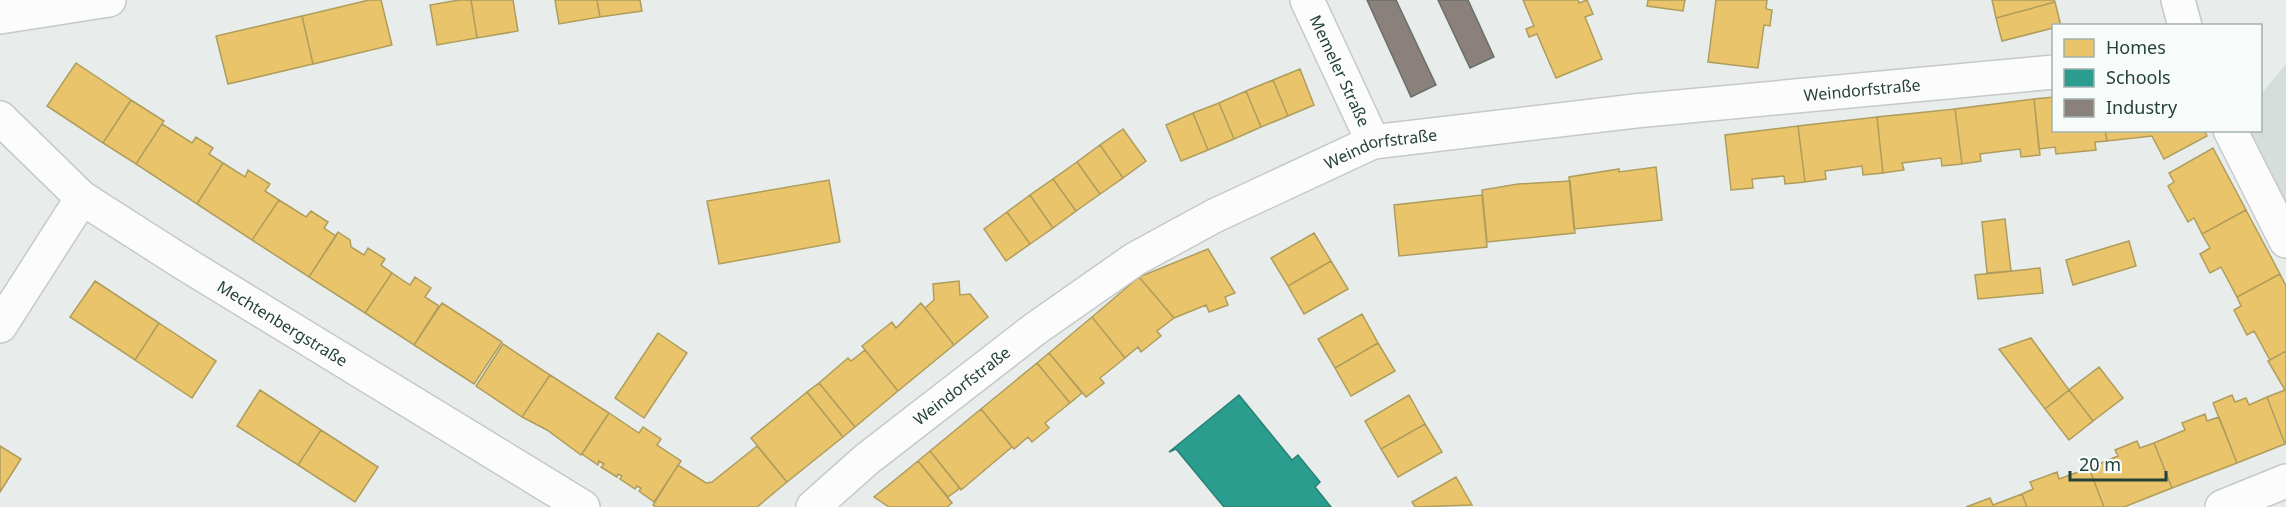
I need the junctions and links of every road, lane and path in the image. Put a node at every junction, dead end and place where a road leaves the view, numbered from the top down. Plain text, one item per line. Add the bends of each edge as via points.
1 (109, 0) edge
2 (1307, 0) edge
3 (2178, 0) edge
4 (0, 17) edge
5 (2184, 24) edge
6 (2052, 72) edge
7 (0, 118) edge
8 (2231, 132) edge
9 (1374, 142) junction
10 (82, 198) junction
11 (2286, 241) edge
12 (0, 326) edge
13 (2286, 481) edge
14 (583, 507) edge
15 (813, 507) edge
16 (2222, 507) edge

1 - 4 street
2 - 9 street, Memeler Straße
3 - 5 street
6 - 9 street, Weindorfstraße via 1635,111
7 - 10 street, Mechtenbergstraße
8 - 11 street
9 - 15 street, Weindorfstraße via 1214,216 1135,259 1035,329 867,459
10 - 12 street
10 - 14 street, Mechtenbergstraße
13 - 16 street

